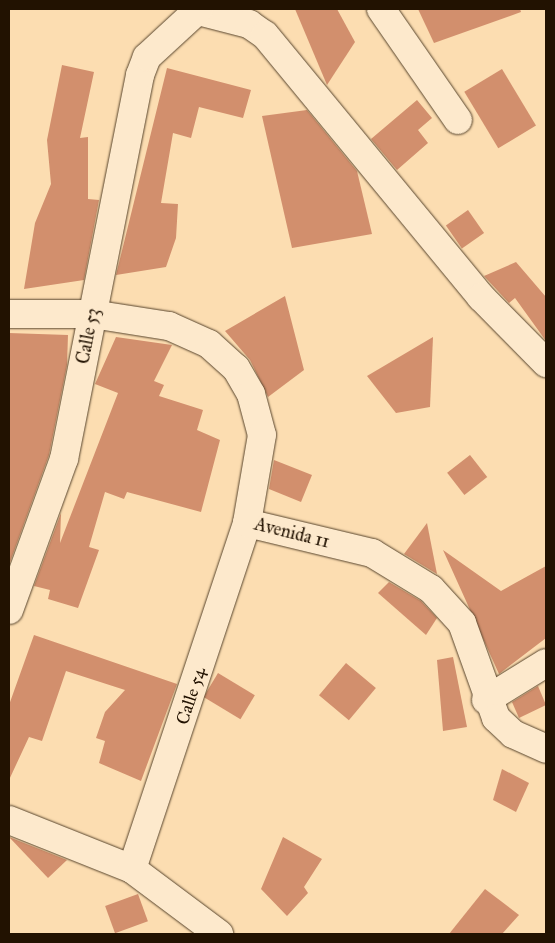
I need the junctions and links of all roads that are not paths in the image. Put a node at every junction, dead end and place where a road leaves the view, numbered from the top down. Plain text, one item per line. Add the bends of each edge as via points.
1 (381, 9) edge
2 (198, 10) edge
3 (458, 120) dead end
4 (9, 314) edge
5 (92, 314) junction
6 (546, 363) edge
7 (247, 523) junction
8 (9, 610) edge
9 (546, 663) edge
10 (486, 700) junction
11 (546, 749) edge
12 (9, 820) edge
13 (132, 869) junction
14 (219, 934) edge

1 - 3 street
2 - 5 street, Calle 53 via 147,57
2 - 6 street via 249,24 265,35 481,298
4 - 5 street, Avenida 11
5 - 7 street, Avenida 11 via 169,326 209,344 236,368 251,394 262,434
5 - 8 street, Calle 53 via 64,459
7 - 10 street, Avenida 11 via 372,553 431,589 462,623 477,659
7 - 13 street, Calle 54
9 - 10 street
10 - 11 street, Avenida 11 via 496,718 513,734
12 - 13 street
13 - 14 street

